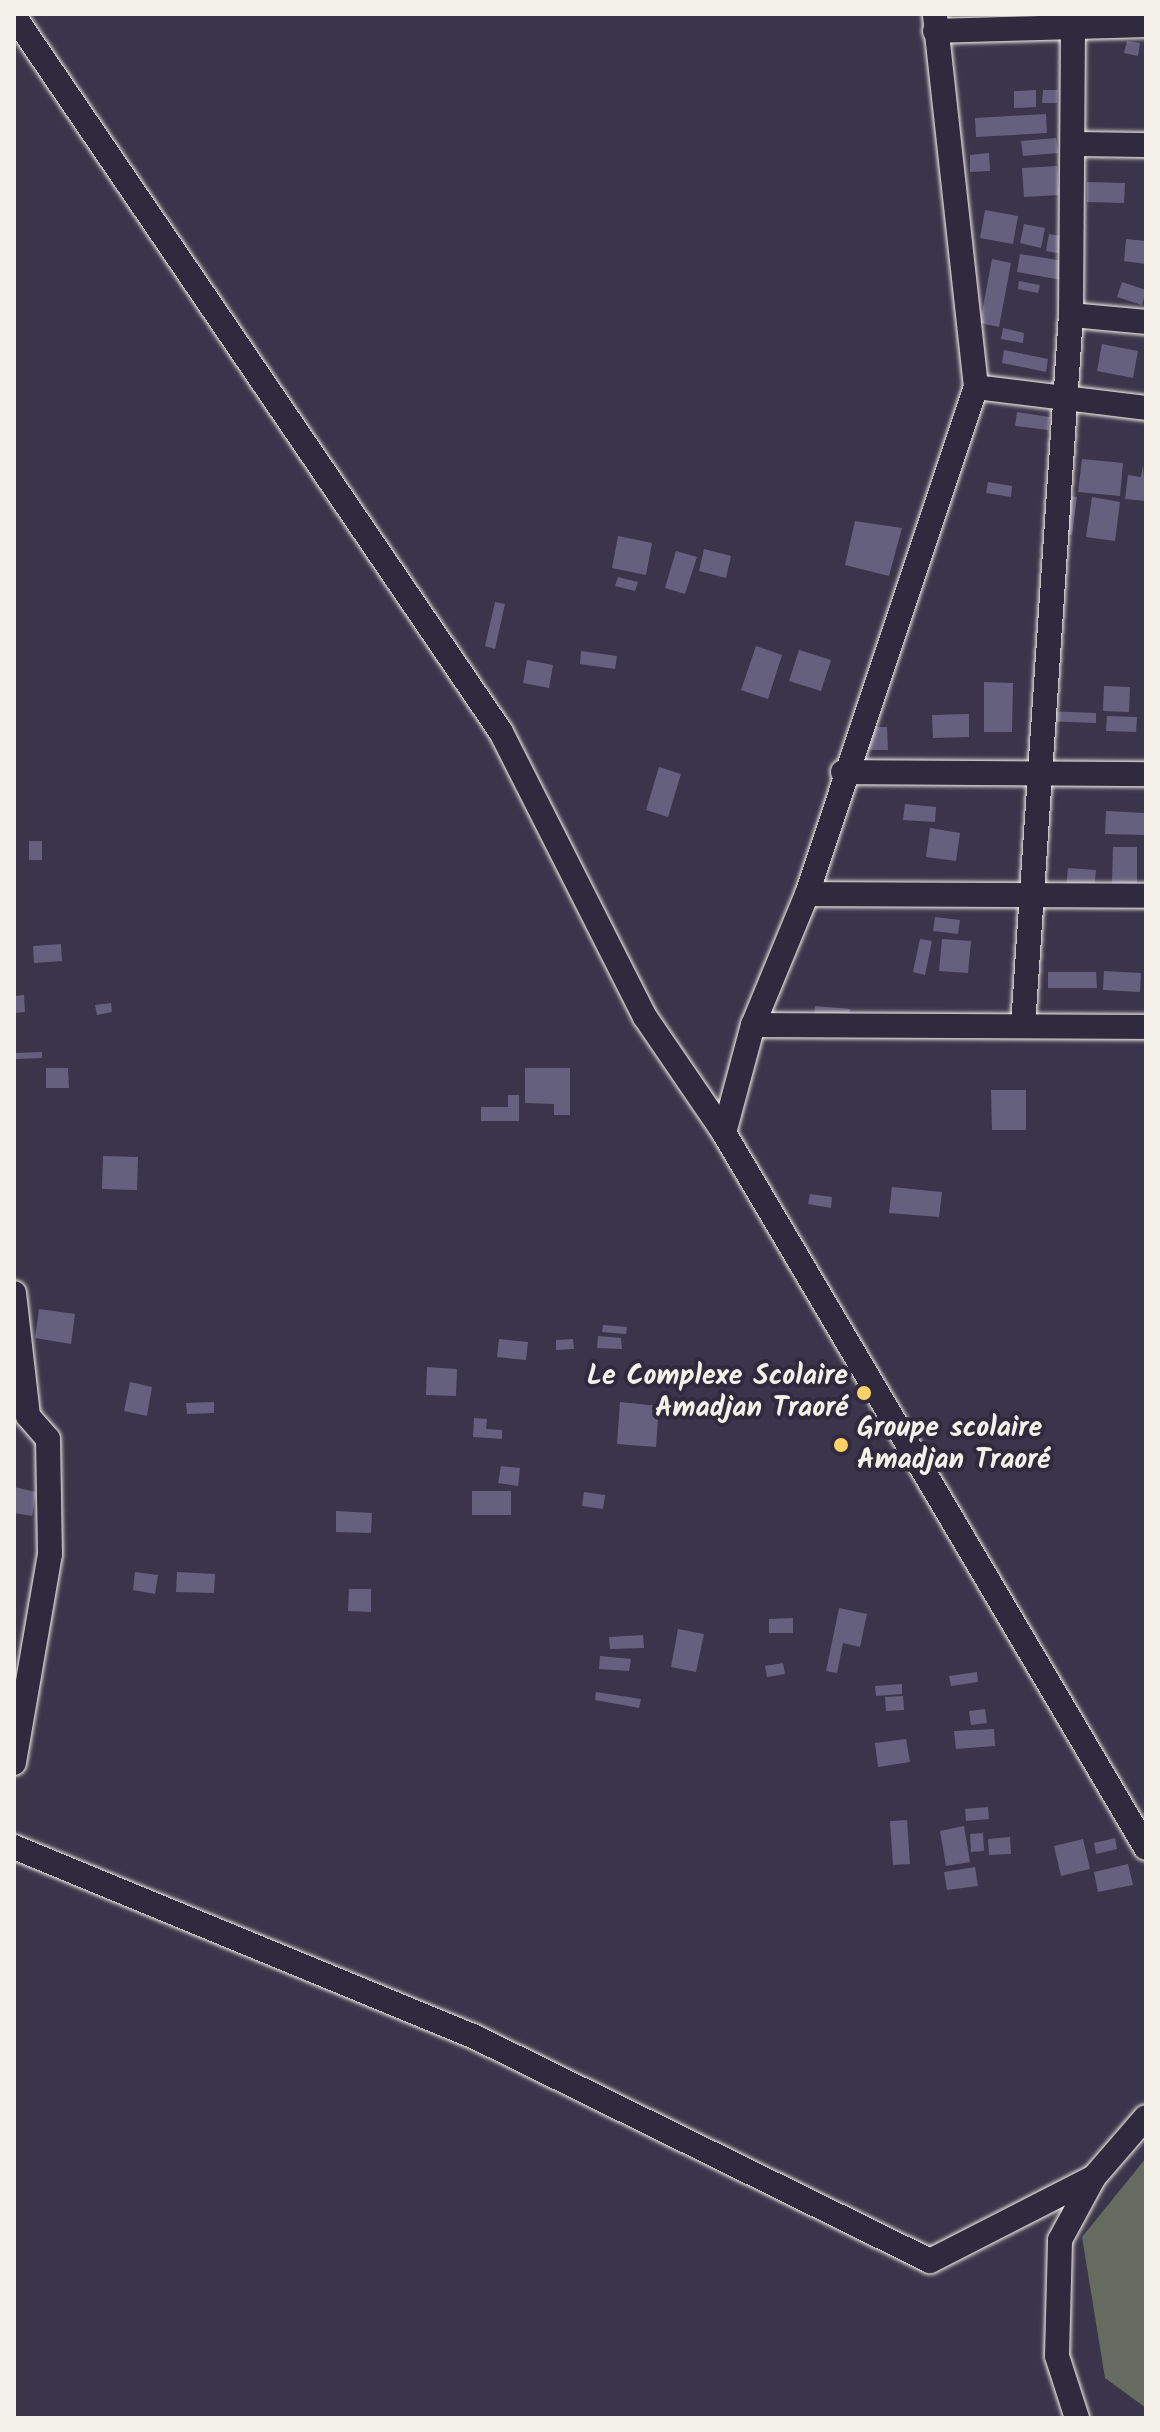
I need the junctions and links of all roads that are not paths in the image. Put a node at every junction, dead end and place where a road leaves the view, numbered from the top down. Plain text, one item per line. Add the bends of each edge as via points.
1 (14, 16) edge
2 (935, 22) edge
3 (1146, 25) edge
4 (1073, 27) junction
5 (1075, 144) junction
6 (1146, 145) edge
7 (1071, 315) junction
8 (1146, 322) edge
9 (976, 387) junction
10 (1062, 398) junction
11 (1146, 408) edge
12 (843, 772) junction
13 (1038, 774) junction
14 (1146, 774) edge
15 (807, 894) junction
16 (1031, 895) junction
17 (1146, 896) edge
18 (753, 1025) junction
19 (1023, 1026) junction
20 (1146, 1027) edge
21 (724, 1133) junction
22 (14, 1293) edge
23 (14, 1763) edge
24 (14, 1847) edge
25 (1146, 1848) edge
26 (1146, 2117) edge
27 (1094, 2177) junction
28 (1077, 2418) edge

1 - 21 street via 501,732 645,1017
2 - 4 street
2 - 9 street
3 - 4 street
4 - 5 street
5 - 6 street
5 - 7 street
7 - 8 street
7 - 10 street
9 - 10 street
9 - 12 street
10 - 11 street
10 - 13 street
12 - 13 street
12 - 15 street
13 - 14 street
13 - 16 street
15 - 16 street
15 - 18 street
16 - 17 street
16 - 19 street
18 - 19 street
18 - 21 street
19 - 20 street
21 - 25 street
22 - 23 street via 28,1416 48,1439 50,1554
24 - 27 street via 473,2036 930,2261
26 - 27 street
27 - 28 street via 1060,2240 1057,2356

